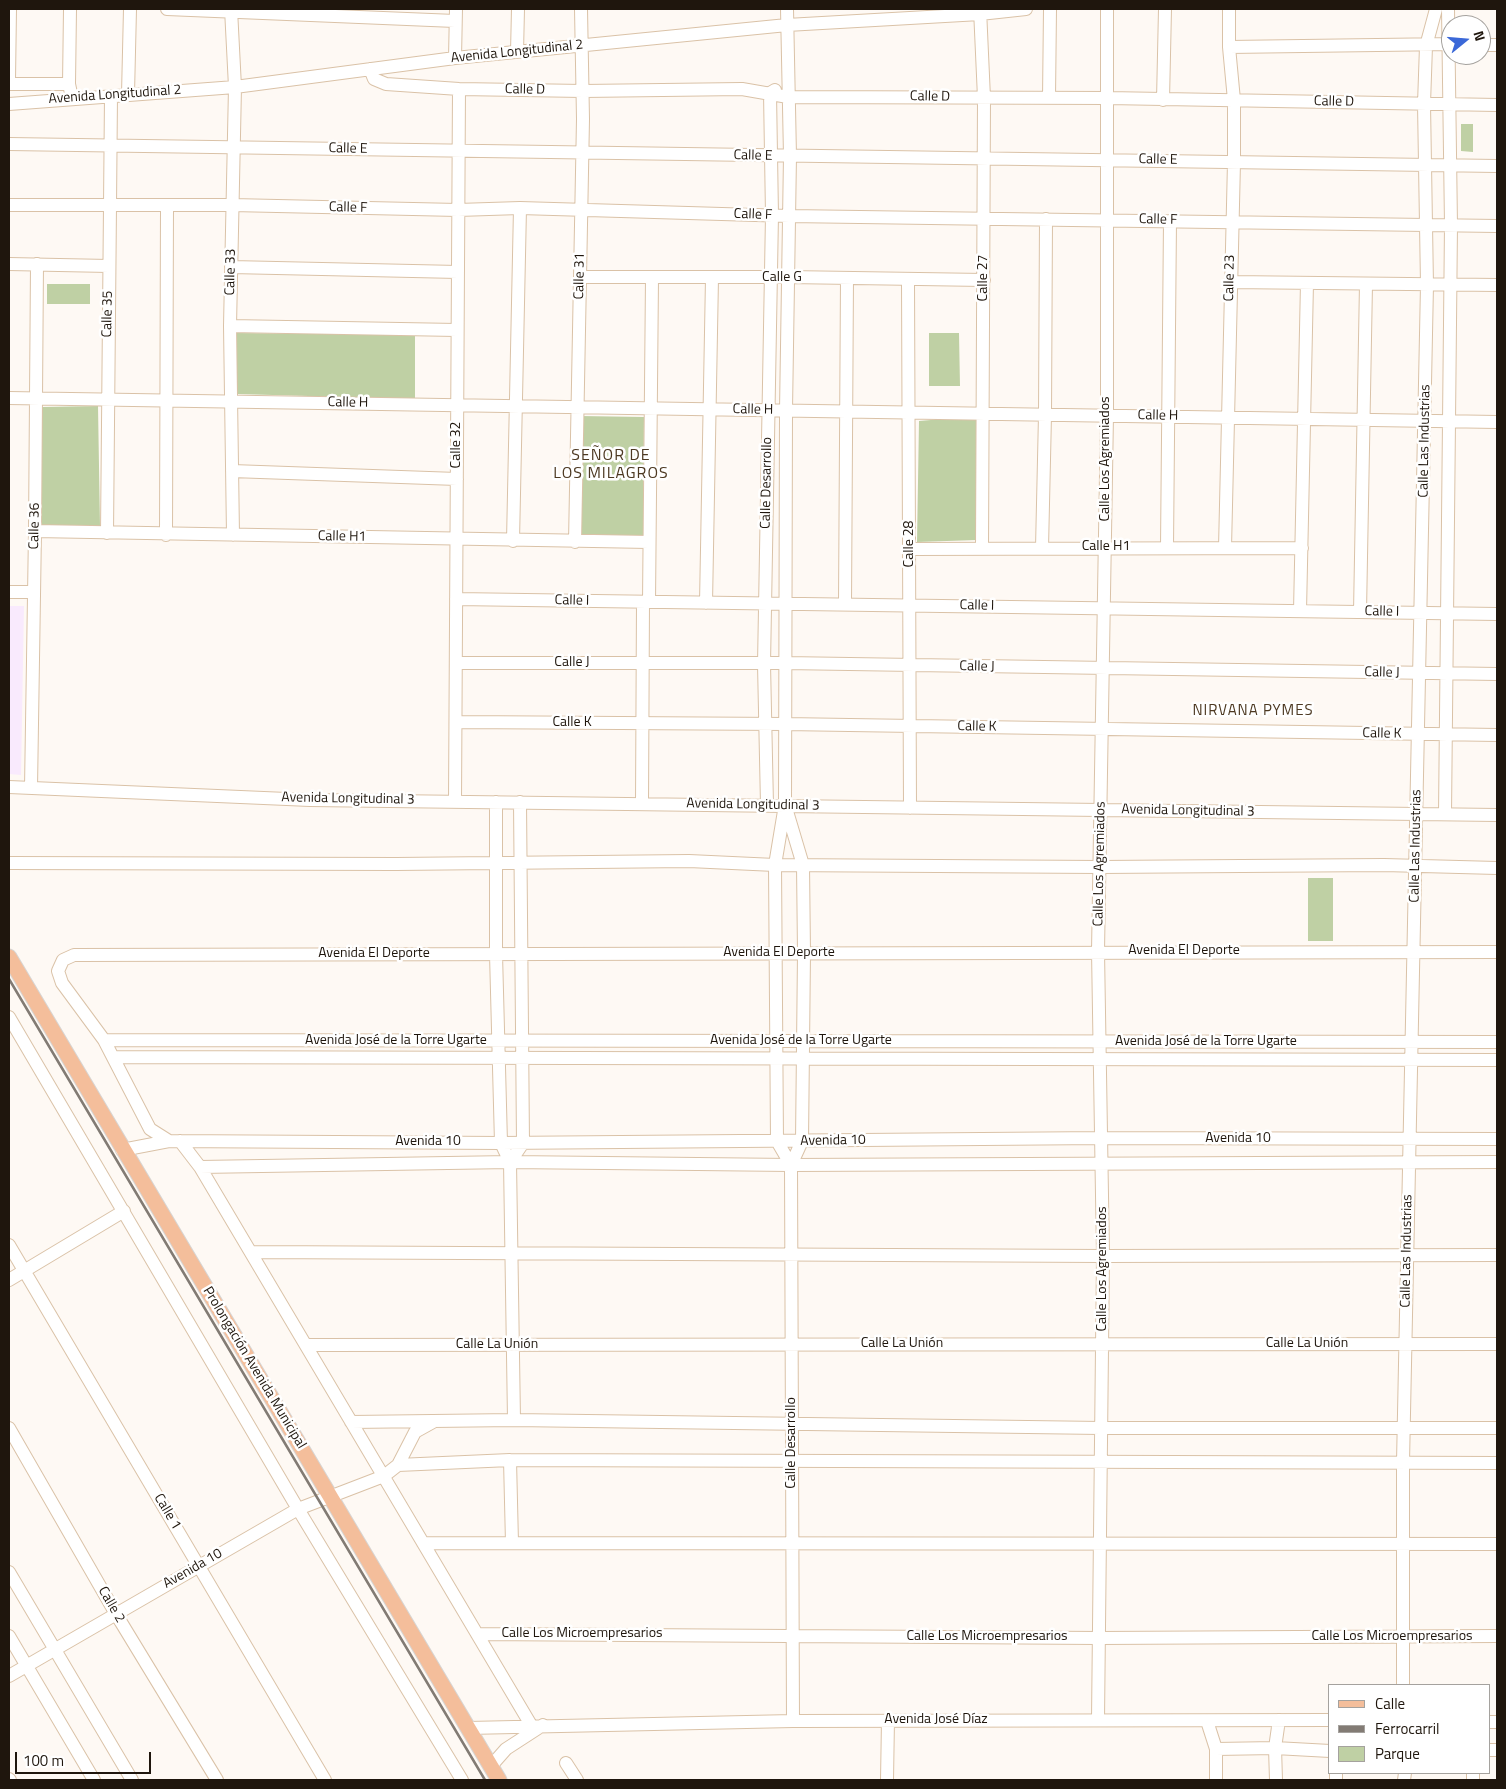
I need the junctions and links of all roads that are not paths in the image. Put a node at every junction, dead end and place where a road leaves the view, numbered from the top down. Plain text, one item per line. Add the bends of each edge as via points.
1 (10, 9) edge
2 (70, 9) edge
3 (130, 9) edge
4 (167, 9) edge
5 (518, 9) edge
6 (581, 9) edge
7 (787, 9) edge
8 (1026, 9) edge
9 (1050, 9) edge
10 (1107, 9) edge
11 (1165, 9) edge
12 (1229, 9) edge
13 (1436, 9) edge
14 (231, 10) edge
15 (980, 11) edge
16 (456, 15) edge
17 (787, 25) junction
18 (1441, 45) edge
19 (580, 46) junction
20 (1426, 46) junction
21 (1229, 48) junction
22 (517, 52) junction
23 (455, 58) junction
24 (1449, 65) edge
25 (370, 69) junction
26 (9, 80) edge
27 (788, 82) junction
28 (9, 84) edge
29 (69, 84) junction
30 (234, 87) junction
31 (458, 89) junction
32 (583, 91) junction
33 (770, 93) junction
34 (128, 94) junction
35 (111, 96) junction
36 (788, 97) junction
37 (72, 98) junction
38 (984, 98) junction
39 (1049, 98) junction
40 (1108, 98) junction
41 (1163, 100) junction
42 (1234, 100) junction
43 (11, 103) edge
44 (1424, 104) junction
45 (1448, 104) junction
46 (1497, 105) edge
47 (9, 144) edge
48 (110, 144) junction
49 (234, 147) junction
50 (458, 151) junction
51 (580, 153) junction
52 (772, 156) junction
53 (790, 156) junction
54 (984, 158) junction
55 (1107, 159) junction
56 (1234, 162) junction
57 (1426, 165) junction
58 (1450, 165) junction
59 (1497, 166) edge
60 (9, 205) edge
61 (109, 205) junction
62 (167, 205) junction
63 (232, 205) junction
64 (520, 208) junction
65 (458, 210) junction
66 (581, 210) junction
67 (772, 215) junction
68 (789, 216) junction
69 (984, 218) junction
70 (1046, 219) junction
71 (1106, 219) junction
72 (1170, 220) junction
73 (1231, 221) junction
74 (1427, 224) junction
75 (1451, 225) junction
76 (1497, 226) edge
77 (9, 264) edge
78 (37, 264) junction
79 (109, 266) junction
80 (231, 267) junction
81 (458, 272) junction
82 (580, 277) junction
83 (771, 277) junction
84 (788, 277) junction
85 (652, 278) junction
86 (712, 278) junction
87 (847, 278) junction
88 (908, 280) junction
89 (984, 280) junction
90 (1231, 282) junction
91 (1307, 283) junction
92 (1366, 284) junction
93 (1427, 284) junction
94 (1450, 285) junction
95 (1497, 286) edge
96 (230, 326) junction
97 (457, 330) junction
98 (9, 398) edge
99 (36, 398) junction
100 (107, 399) junction
101 (166, 400) junction
102 (231, 402) junction
103 (457, 405) junction
104 (515, 406) junction
105 (577, 407) junction
106 (650, 408) junction
107 (710, 409) junction
108 (768, 410) junction
109 (786, 410) junction
110 (846, 411) junction
111 (909, 412) junction
112 (984, 414) junction
113 (1045, 414) junction
114 (1107, 415) junction
115 (1166, 416) junction
116 (1228, 417) junction
117 (1305, 419) junction
118 (1364, 420) junction
119 (1425, 421) junction
120 (1449, 421) junction
121 (1497, 422) edge
122 (232, 471) junction
123 (457, 479) junction
124 (36, 532) junction
125 (107, 533) junction
126 (166, 535) junction
127 (233, 535) junction
128 (457, 538) junction
129 (513, 541) junction
130 (575, 542) junction
131 (649, 542) junction
132 (1106, 547) junction
133 (1167, 547) junction
134 (982, 548) junction
135 (1042, 548) junction
136 (1225, 548) junction
137 (1302, 548) junction
138 (910, 549) junction
139 (9, 592) edge
140 (34, 592) junction
141 (456, 599) junction
142 (646, 602) junction
143 (706, 602) junction
144 (765, 603) junction
145 (785, 604) junction
146 (845, 604) junction
147 (910, 605) junction
148 (1105, 608) junction
149 (1300, 611) junction
150 (1360, 612) junction
151 (1422, 612) junction
152 (1447, 613) junction
153 (1497, 614) edge
154 (456, 663) junction
155 (642, 663) junction
156 (785, 663) junction
157 (764, 664) junction
158 (910, 666) junction
159 (1102, 669) junction
160 (1447, 673) junction
161 (1420, 674) junction
162 (1497, 674) edge
163 (456, 722) junction
164 (642, 723) junction
165 (766, 724) junction
166 (785, 724) junction
167 (910, 726) junction
168 (1102, 728) junction
169 (1419, 735) junction
170 (1446, 735) junction
171 (1497, 735) edge
172 (9, 787) edge
173 (31, 788) junction
174 (456, 800) junction
175 (496, 802) junction
176 (520, 802) junction
177 (642, 803) junction
178 (767, 805) junction
179 (785, 806) junction
180 (910, 808) junction
181 (1101, 809) junction
182 (1417, 814) junction
183 (1445, 814) junction
184 (1497, 815) edge
185 (9, 863) edge
186 (519, 863) junction
187 (495, 864) junction
188 (775, 865) junction
189 (803, 865) junction
190 (1416, 865) junction
191 (1100, 867) junction
192 (1497, 868) edge
193 (1098, 952) junction
194 (1414, 952) junction
195 (1497, 952) edge
196 (775, 953) junction
197 (804, 953) junction
198 (496, 954) junction
199 (520, 954) junction
200 (9, 957) edge
201 (9, 1018) edge
202 (104, 1040) junction
203 (777, 1040) junction
204 (803, 1040) junction
205 (498, 1041) junction
206 (522, 1041) junction
207 (1099, 1042) junction
208 (1412, 1042) junction
209 (1497, 1042) edge
210 (113, 1057) junction
211 (777, 1058) junction
212 (803, 1058) junction
213 (498, 1059) junction
214 (522, 1059) junction
215 (1100, 1060) junction
216 (1411, 1060) junction
217 (1497, 1060) edge
218 (1102, 1138) junction
219 (1497, 1139) edge
220 (1410, 1140) junction
221 (175, 1141) junction
222 (777, 1141) junction
223 (802, 1141) junction
224 (501, 1143) junction
225 (523, 1143) junction
226 (122, 1150) junction
227 (510, 1162) junction
228 (1409, 1162) junction
229 (1497, 1162) edge
230 (1103, 1163) junction
231 (791, 1164) junction
232 (200, 1167) junction
233 (124, 1211) junction
234 (9, 1244) edge
235 (251, 1252) junction
236 (511, 1254) junction
237 (1407, 1254) junction
238 (792, 1255) junction
239 (1497, 1255) edge
240 (1103, 1256) junction
241 (24, 1270) junction
242 (9, 1280) edge
243 (792, 1343) junction
244 (1102, 1344) junction
245 (1405, 1344) junction
246 (1497, 1344) edge
247 (513, 1345) junction
248 (306, 1346) junction
249 (514, 1420) junction
250 (435, 1421) junction
251 (351, 1422) junction
252 (792, 1424) junction
253 (9, 1428) edge
254 (1101, 1428) junction
255 (1404, 1428) junction
256 (1497, 1428) edge
257 (510, 1460) junction
258 (792, 1460) junction
259 (1101, 1462) junction
260 (1403, 1462) junction
261 (1497, 1463) edge
262 (398, 1465) junction
263 (384, 1476) junction
264 (330, 1497) junction
265 (298, 1509) junction
266 (423, 1543) junction
267 (512, 1543) junction
268 (793, 1543) junction
269 (1100, 1544) junction
270 (1402, 1544) junction
271 (1497, 1544) edge
272 (199, 1566) junction
273 (9, 1572) edge
274 (116, 1614) junction
275 (477, 1634) junction
276 (793, 1635) junction
277 (9, 1636) edge
278 (1497, 1636) edge
279 (1403, 1637) junction
280 (1099, 1638) junction
281 (54, 1649) junction
282 (26, 1666) junction
283 (9, 1676) edge
284 (1403, 1684) edge
285 (1098, 1719) junction
286 (793, 1720) junction
287 (888, 1720) junction
288 (1279, 1720) junction
289 (1328, 1720) edge
290 (1207, 1721) junction
291 (537, 1725) junction
292 (468, 1728) junction
293 (1275, 1748) junction
294 (1216, 1749) junction
295 (1328, 1751) edge
296 (566, 1763) dead end
297 (490, 1766) junction
298 (94, 1780) edge
299 (132, 1780) edge
300 (217, 1780) edge
301 (325, 1780) edge
302 (462, 1780) edge
303 (499, 1780) edge
304 (577, 1780) edge
305 (888, 1780) edge
306 (1216, 1780) edge
307 (1276, 1780) edge

1 - 26 street
2 - 29 street
3 - 34 street
4 - 14 street
5 - 22 street
6 - 19 street, Calle 31
7 - 17 street, Calle Desarrollo
8 - 15 street, Avenida Longitudinal 2
9 - 39 street
10 - 40 street, Calle Los Agremiados
11 - 41 street
12 - 21 street, Calle 23
13 - 20 street, Calle Las Industrias
14 - 16 street
14 - 30 street, Calle 33
15 - 17 street, Avenida Longitudinal 2
15 - 38 street, Calle 27
16 - 23 street
17 - 19 street, Avenida Longitudinal 2
17 - 27 street, Calle Desarrollo
18 - 20 street
19 - 22 street, Avenida Longitudinal 2
19 - 32 street, Calle 31
20 - 21 street
20 - 44 street, Calle Las Industrias
21 - 42 street, Calle 23
22 - 23 street, Avenida Longitudinal 2
23 - 25 street, Avenida Longitudinal 2
24 - 45 street, Calle Las Industrias
25 - 30 street, Avenida Longitudinal 2
25 - 31 street, Calle D via 374,79 386,84
27 - 33 street
27 - 36 street, Calle Desarrollo
28 - 29 street
28 - 43 street
29 - 37 street
30 - 34 street, Avenida Longitudinal 2
30 - 49 street, Calle 33
31 - 32 street, Calle D
31 - 50 street, Calle 32
32 - 33 street, Calle D via 722,89
32 - 51 street, Calle 31
33 - 36 street, Calle D
33 - 52 street, Calle Desarrollo
34 - 35 street, Avenida Longitudinal 2
35 - 37 street, Avenida Longitudinal 2
35 - 48 street, Calle 35
36 - 38 street, Calle D
36 - 53 street, Calle Desarrollo
37 - 43 street, Avenida Longitudinal 2
38 - 39 street, Calle D
38 - 54 street, Calle 27
39 - 40 street, Calle D
40 - 41 street, Calle D
40 - 55 street, Calle Los Agremiados
41 - 42 street, Calle D
42 - 44 street, Calle D
42 - 56 street, Calle 23
44 - 45 street, Calle D
44 - 57 street, Calle Las Industrias
45 - 46 street, Calle D
45 - 58 street, Calle Las Industrias
47 - 48 street, Calle E
48 - 49 street, Calle E
48 - 61 street, Calle 35
49 - 50 street, Calle E
49 - 63 street, Calle 33
50 - 51 street, Calle E
50 - 65 street, Calle 32
51 - 52 street, Calle E
51 - 66 street, Calle 31
52 - 53 street, Calle E
52 - 67 street, Calle Desarrollo
53 - 54 street, Calle E
53 - 68 street, Calle Desarrollo
54 - 55 street, Calle E
54 - 69 street, Calle 27
55 - 56 street, Calle E
55 - 71 street, Calle Los Agremiados
56 - 57 street, Calle E
56 - 73 street, Calle 23
57 - 58 street, Calle E
57 - 74 street, Calle Las Industrias
58 - 59 street, Calle E
58 - 75 street, Calle Las Industrias
60 - 61 street, Calle F
61 - 62 street, Calle F
61 - 79 street, Calle 35
62 - 63 street, Calle F
62 - 101 street
63 - 65 street, Calle F
63 - 80 street, Calle 33
64 - 65 street, Calle F
64 - 66 street, Calle F
64 - 104 street
65 - 81 street, Calle 32
66 - 67 street, Calle F
66 - 82 street, Calle 31
67 - 68 street, Calle F
67 - 83 street, Calle Desarrollo
68 - 69 street, Calle F
68 - 84 street, Calle Desarrollo
69 - 70 street, Calle F
69 - 89 street, Calle 27
70 - 71 street, Calle F
70 - 113 street
71 - 72 street, Calle F
71 - 114 street, Calle Los Agremiados
72 - 73 street, Calle F
72 - 115 street
73 - 74 street, Calle F
73 - 90 street, Calle 23
74 - 75 street, Calle F
74 - 93 street, Calle Las Industrias
75 - 76 street, Calle F
75 - 94 street, Calle Las Industrias
77 - 78 street
78 - 79 street
78 - 99 street, Calle 36
79 - 100 street, Calle 35
80 - 81 street
80 - 96 street, Calle 33
81 - 97 street, Calle 32
82 - 85 street, Calle G
82 - 105 street, Calle 31
83 - 84 street, Calle G
83 - 86 street, Calle G
83 - 108 street, Calle Desarrollo
84 - 87 street, Calle G
84 - 109 street, Calle Desarrollo
85 - 86 street, Calle G
85 - 106 street
86 - 107 street
87 - 88 street, Calle G
87 - 110 street
88 - 89 street, Calle G
88 - 111 street, Calle 28
89 - 112 street, Calle 27
90 - 91 street
90 - 116 street, Calle 23
91 - 92 street
91 - 117 street
92 - 93 street
92 - 118 street
93 - 94 street
93 - 119 street, Calle Las Industrias
94 - 95 street
94 - 120 street, Calle Las Industrias
96 - 97 street
96 - 102 street, Calle 33
97 - 103 street, Calle 32
98 - 99 street, Calle H
99 - 100 street, Calle H
99 - 124 street, Calle 36
100 - 101 street, Calle H
100 - 125 street, Calle 35
101 - 102 street, Calle H
101 - 126 street
102 - 103 street, Calle H
102 - 122 street, Calle 33
103 - 104 street, Calle H
103 - 123 street, Calle 32
104 - 105 street, Calle H
104 - 129 street
105 - 106 street, Calle H
105 - 130 street, Calle 31
106 - 107 street, Calle H
106 - 131 street
107 - 108 street, Calle H
107 - 143 street
108 - 109 street, Calle H
108 - 144 street, Calle Desarrollo
109 - 110 street, Calle H
109 - 145 street, Calle Desarrollo
110 - 111 street, Calle H
110 - 146 street
111 - 112 street, Calle H
111 - 138 street, Calle 28
112 - 113 street, Calle H
112 - 134 street, Calle 27
113 - 114 street, Calle H
113 - 135 street
114 - 115 street, Calle H
114 - 132 street, Calle Los Agremiados
115 - 116 street, Calle H
115 - 133 street
116 - 117 street, Calle H
116 - 136 street, Calle 23
117 - 118 street, Calle H
117 - 137 street
118 - 119 street, Calle H
118 - 150 street
119 - 120 street, Calle H
119 - 151 street, Calle Las Industrias
120 - 121 street, Calle H
120 - 152 street, Calle Las Industrias
122 - 123 street
122 - 127 street, Calle 33
123 - 128 street, Calle 32
124 - 125 street, Calle H1
124 - 140 street, Calle 36
125 - 126 street, Calle H1
126 - 127 street, Calle H1
127 - 128 street, Calle H1
128 - 129 street, Calle H1
128 - 141 street, Calle 32
129 - 130 street, Calle H1
130 - 131 street, Calle H1
131 - 142 street
132 - 133 street, Calle H1
132 - 135 street, Calle H1
132 - 148 street, Calle Los Agremiados
133 - 136 street, Calle H1
134 - 135 street, Calle H1
134 - 138 street, Calle H1
136 - 137 street, Calle H1
137 - 149 street
138 - 147 street, Calle 28
139 - 140 street
140 - 173 street, Calle 36
141 - 142 street, Calle I
141 - 154 street, Calle 32
142 - 143 street, Calle I
142 - 155 street
143 - 144 street, Calle I
144 - 145 street, Calle I
144 - 157 street, Calle Desarrollo
145 - 146 street, Calle I
145 - 156 street, Calle Desarrollo
146 - 147 street, Calle I
147 - 148 street, Calle I
147 - 158 street, Calle 28
148 - 149 street, Calle I
148 - 159 street, Calle Los Agremiados
149 - 150 street, Calle I
150 - 151 street, Calle I
151 - 152 street, Calle I
151 - 161 street, Calle Las Industrias
152 - 153 street, Calle I
152 - 160 street, Calle Las Industrias
154 - 155 street, Calle J
154 - 163 street, Calle 32
155 - 157 street, Calle J
155 - 164 street
156 - 157 street, Calle J
156 - 158 street, Calle J
156 - 166 street, Calle Desarrollo
157 - 165 street, Calle Desarrollo
158 - 159 street, Calle J
158 - 167 street, Calle 28
159 - 161 street, Calle J
159 - 168 street, Calle Los Agremiados
160 - 161 street, Calle J
160 - 162 street, Calle J
160 - 170 street, Calle Las Industrias
161 - 169 street, Calle Las Industrias
163 - 164 street, Calle K
163 - 174 street, Calle 32
164 - 165 street, Calle K
164 - 177 street
165 - 166 street, Calle K
165 - 178 street, Calle Desarrollo
166 - 167 street, Calle K
166 - 179 street, Calle Desarrollo
167 - 168 street, Calle K
167 - 180 street, Calle 28
168 - 169 street, Calle K
168 - 181 street, Calle Los Agremiados
169 - 170 street, Calle K
169 - 182 street, Calle Las Industrias
170 - 171 street, Calle K
170 - 183 street, Calle Las Industrias
172 - 173 street, Avenida Longitudinal 3
173 - 174 street, Avenida Longitudinal 3 via 310,800
174 - 175 street, Avenida Longitudinal 3
175 - 176 street, Avenida Longitudinal 3
175 - 187 street
176 - 177 street, Avenida Longitudinal 3
176 - 186 street
177 - 178 street, Avenida Longitudinal 3
178 - 179 street, Avenida Longitudinal 3
179 - 180 street, Avenida Longitudinal 3
179 - 188 street, Calle Desarrollo
179 - 189 street, Calle Desarrollo
180 - 181 street, Avenida Longitudinal 3
181 - 182 street, Avenida Longitudinal 3
181 - 191 street, Calle Los Agremiados
182 - 183 street, Avenida Longitudinal 3
182 - 190 street, Calle Las Industrias
183 - 184 street, Avenida Longitudinal 3
185 - 187 street
186 - 187 street
186 - 188 street via 689,861
186 - 199 street
187 - 198 street
188 - 189 street
188 - 196 street, Calle Desarrollo
189 - 191 street
189 - 197 street, Calle Desarrollo
190 - 191 street
190 - 192 street
190 - 194 street, Calle Las Industrias
191 - 193 street, Calle Los Agremiados
193 - 194 street, Avenida El Deporte
193 - 197 street, Avenida El Deporte
193 - 207 street, Calle Los Agremiados
194 - 195 street, Avenida El Deporte
194 - 208 street, Calle Las Industrias
196 - 197 street, Avenida El Deporte
196 - 199 street, Avenida El Deporte
196 - 203 street, Calle Desarrollo
197 - 204 street, Calle Desarrollo
198 - 199 street, Avenida El Deporte
198 - 202 street, Avenida El Deporte via 74,955 63,960 58,970 62,983
198 - 205 street
199 - 206 street
200 - 226 main road, Prolongación Avenida Municipal
201 - 233 street
202 - 205 street, Avenida José de la Torre Ugarte
202 - 210 street
203 - 204 street, Avenida José de la Torre Ugarte
203 - 206 street, Avenida José de la Torre Ugarte
203 - 211 street, Calle Desarrollo
204 - 207 street, Avenida José de la Torre Ugarte
204 - 212 street, Calle Desarrollo
205 - 206 street, Avenida José de la Torre Ugarte
205 - 213 street
206 - 214 street
207 - 208 street, Avenida José de la Torre Ugarte
207 - 215 street, Calle Los Agremiados
208 - 209 street, Avenida José de la Torre Ugarte
208 - 216 street, Calle Las Industrias
210 - 213 street, Avenida José de la Torre Ugarte
210 - 221 street via 150,1129
211 - 212 street, Avenida José de la Torre Ugarte
211 - 214 street, Avenida José de la Torre Ugarte
211 - 222 street, Calle Desarrollo
212 - 215 street, Avenida José de la Torre Ugarte
212 - 223 street, Calle Desarrollo
213 - 214 street, Avenida José de la Torre Ugarte
213 - 224 street
214 - 225 street
215 - 216 street, Avenida José de la Torre Ugarte
215 - 218 street, Calle Los Agremiados
216 - 217 street, Avenida José de la Torre Ugarte
216 - 220 street, Calle Las Industrias
218 - 220 street, Avenida 10
218 - 223 street, Avenida 10
218 - 230 street, Calle Los Agremiados
219 - 220 street, Avenida 10
220 - 228 street, Calle Las Industrias
221 - 224 street, Avenida 10
221 - 226 street, Avenida 10
221 - 232 street
222 - 223 street, Avenida 10
222 - 225 street, Avenida 10
222 - 231 street
223 - 231 street, Calle Desarrollo
224 - 225 street, Avenida 10
224 - 227 street
225 - 227 street
226 - 264 main road, Prolongación Avenida Municipal
227 - 231 street, Avenida 10
227 - 232 street, Avenida 10
227 - 236 street
228 - 229 street, Avenida 10
228 - 230 street, Avenida 10
228 - 237 street, Calle Las Industrias
230 - 231 street, Avenida 10
230 - 240 street, Calle Los Agremiados
231 - 238 street, Calle Desarrollo
232 - 235 street
233 - 241 street
233 - 265 street
234 - 241 street, Calle 1
235 - 236 street
235 - 248 street
236 - 238 street
236 - 247 street
237 - 239 street
237 - 240 street
237 - 245 street, Calle Las Industrias
238 - 240 street
238 - 243 street, Calle Desarrollo
240 - 244 street, Calle Los Agremiados
241 - 242 street
241 - 272 street, Calle 1
243 - 244 street, Calle La Unión
243 - 247 street, Calle La Unión
243 - 252 street, Calle Desarrollo
244 - 245 street, Calle La Unión
244 - 254 street, Calle Los Agremiados
245 - 246 street, Calle La Unión
245 - 255 street, Calle Las Industrias
247 - 248 street, Calle La Unión
247 - 249 street
248 - 251 street
249 - 250 street
249 - 252 street
250 - 251 street
250 - 262 street via 415,1432
251 - 263 street
252 - 254 street
252 - 258 street, Calle Desarrollo
253 - 274 street, Calle 2
254 - 255 street
254 - 259 street, Calle Los Agremiados
255 - 256 street
255 - 260 street, Calle Las Industrias
257 - 258 street
257 - 262 street
257 - 267 street
258 - 259 street
258 - 268 street, Calle Desarrollo
259 - 260 street
259 - 269 street, Calle Los Agremiados
260 - 261 street
260 - 270 street, Calle Las Industrias
262 - 263 street, Avenida 10
263 - 264 street, Avenida 10
263 - 266 street
264 - 265 street, Avenida 10
264 - 292 main road, Prolongación Avenida Municipal
265 - 272 street, Avenida 10
265 - 302 street
266 - 267 street
266 - 275 street
267 - 268 street
268 - 269 street
268 - 276 street, Calle Desarrollo
269 - 270 street
269 - 280 street, Calle Los Agremiados
270 - 271 street
270 - 279 street, Calle Las Industrias
272 - 274 street, Avenida 10
272 - 301 street, Calle 1
273 - 281 street
274 - 281 street, Avenida 10
274 - 300 street, Calle 2
275 - 276 street, Calle Los Microempresarios
275 - 291 street
276 - 280 street, Calle Los Microempresarios
276 - 286 street, Calle Desarrollo
277 - 282 street
278 - 279 street, Calle Los Microempresarios
279 - 280 street, Calle Los Microempresarios
279 - 284 street, Calle Las Industrias
280 - 285 street, Calle Los Agremiados
281 - 282 street, Avenida 10
281 - 299 street
282 - 283 street, Avenida 10
282 - 298 street
285 - 287 street, Avenida José Díaz
285 - 290 street, Avenida José Díaz
286 - 287 street, Avenida José Díaz
286 - 291 street, Avenida José Díaz
287 - 305 street
288 - 289 street, Avenida José Díaz
288 - 290 street, Avenida José Díaz
288 - 293 street
290 - 294 street
291 - 292 street, Avenida José Díaz
291 - 297 street
292 - 297 main road, Prolongación Avenida Municipal
293 - 294 street
293 - 295 street
293 - 307 street
294 - 306 street
296 - 304 street
297 - 303 main road, Prolongación Avenida Municipal

